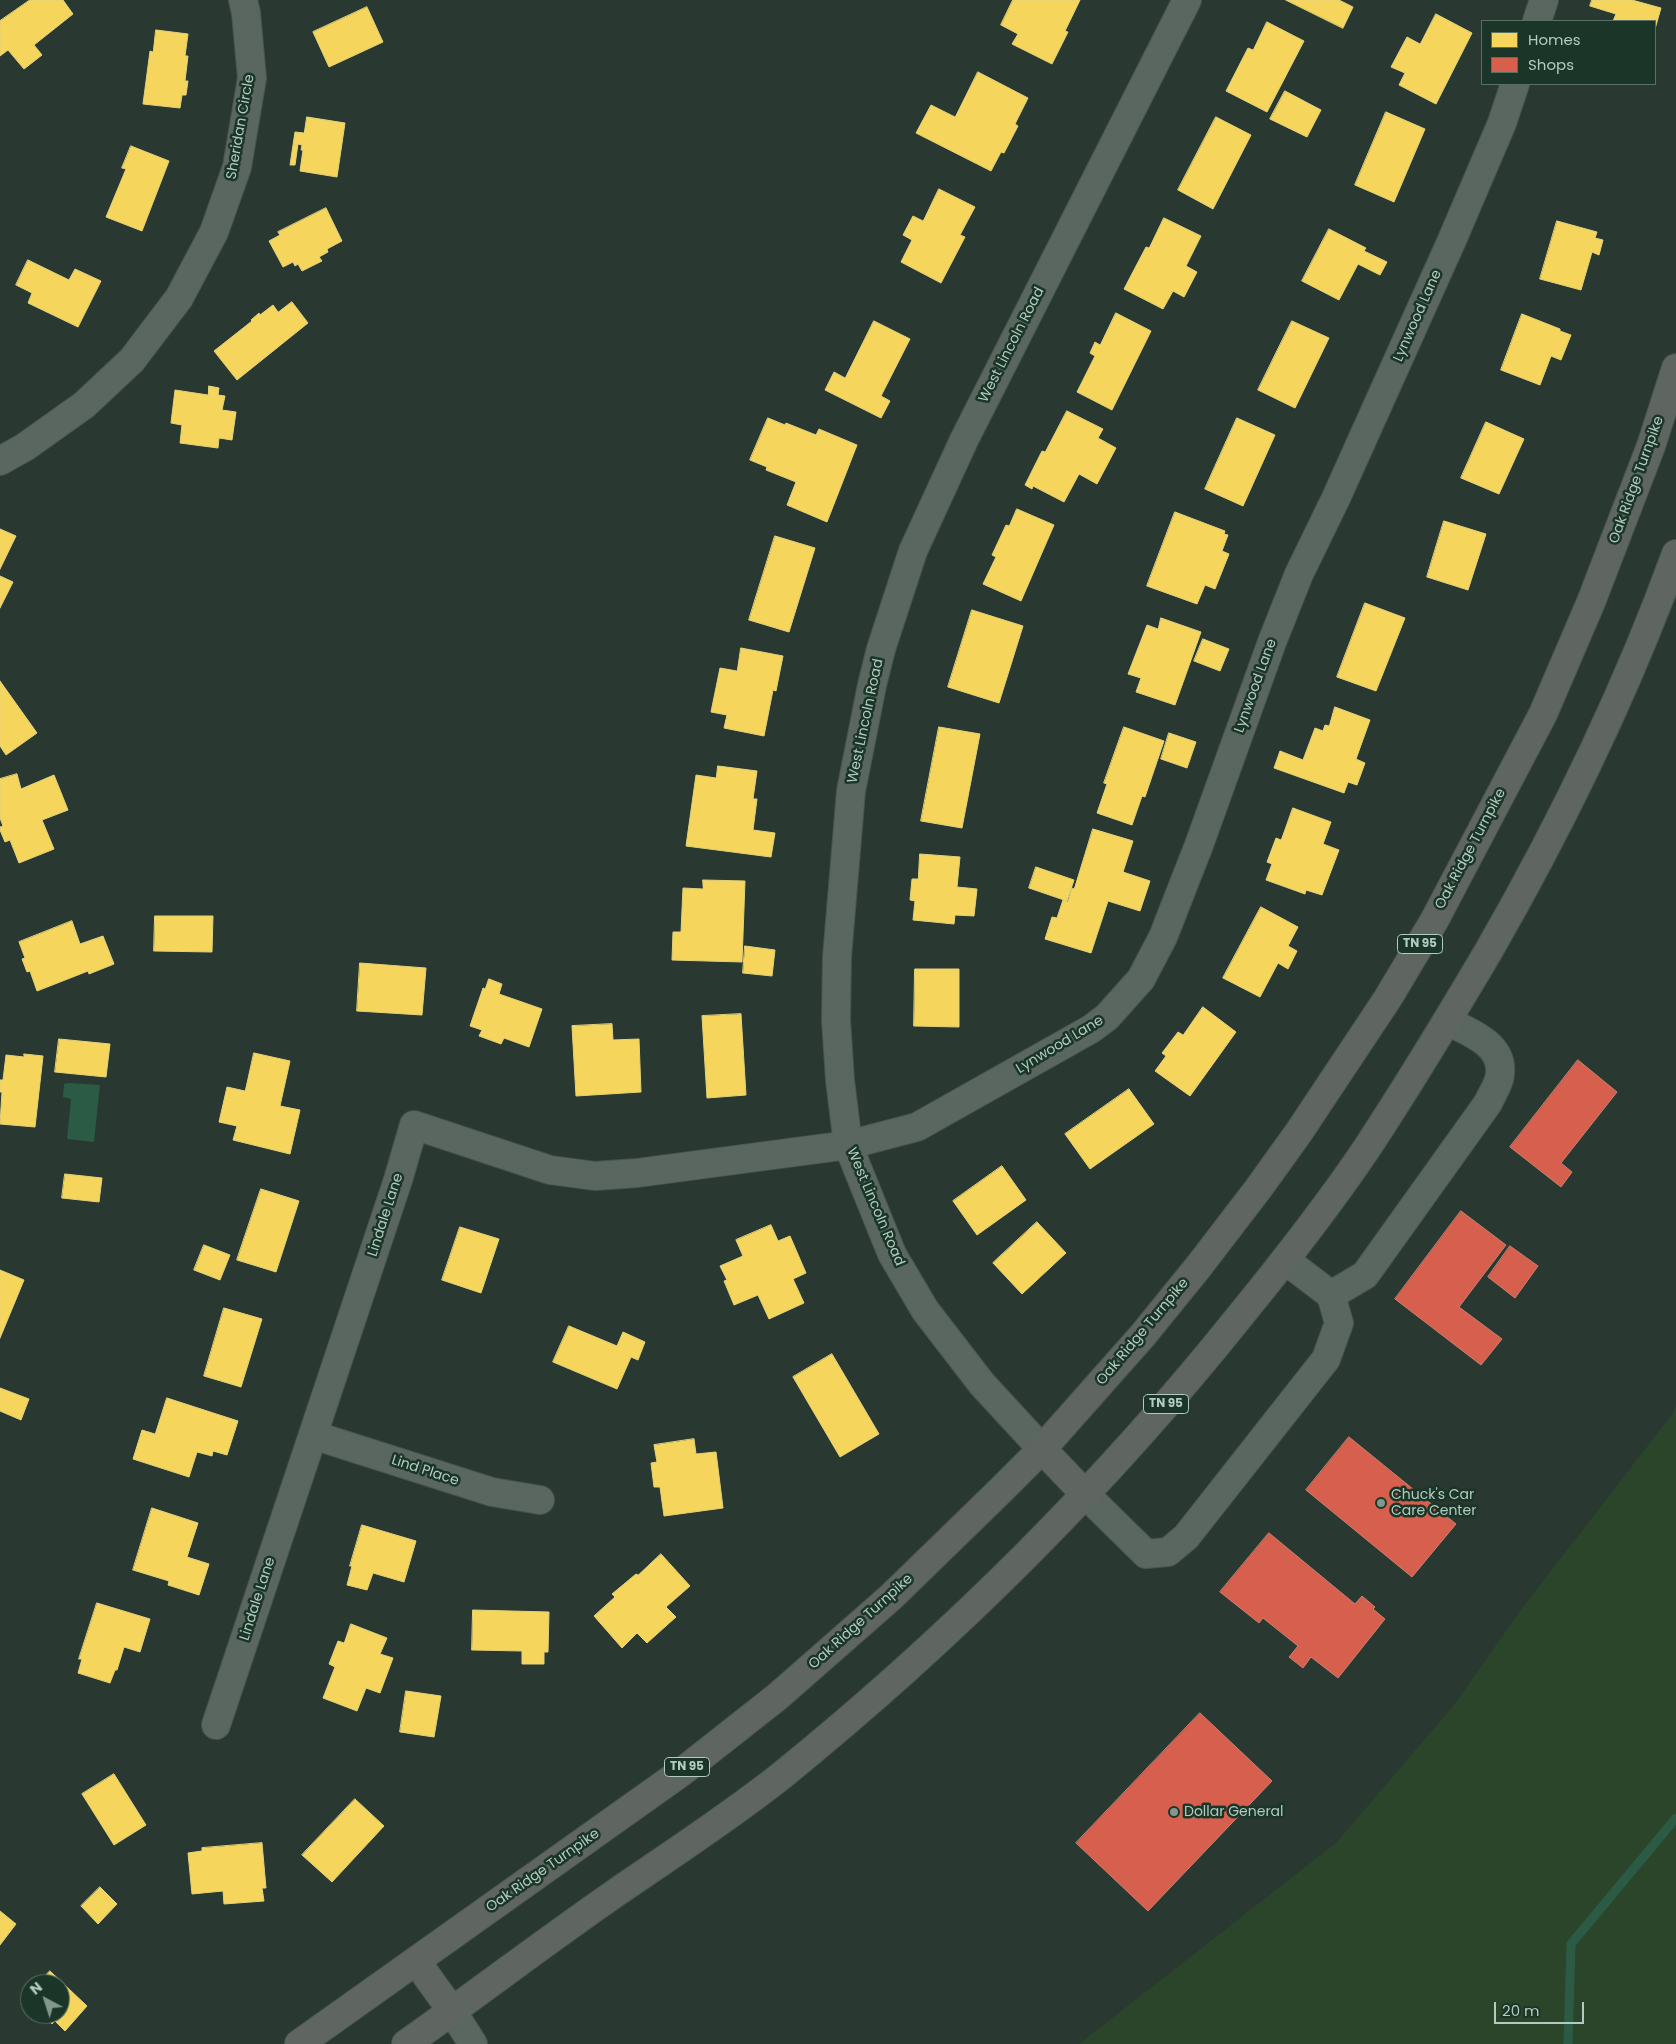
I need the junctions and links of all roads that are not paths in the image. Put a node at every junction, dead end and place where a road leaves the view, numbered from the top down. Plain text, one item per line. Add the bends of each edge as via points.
1 (243, 0) edge
2 (1187, 0) edge
3 (1544, 0) edge
4 (1537, 20) edge
5 (1515, 85) edge
6 (1676, 368) edge
7 (0, 461) edge
8 (1676, 554) edge
9 (1447, 1021) junction
10 (848, 1145) junction
11 (1285, 1260) junction
12 (1331, 1295) junction
13 (313, 1435) junction
14 (1042, 1449) junction
15 (1086, 1495) junction
16 (540, 1500) dead end
17 (216, 1725) dead end
18 (416, 1961) junction
19 (452, 2011) junction
20 (299, 2044) edge
21 (406, 2044) edge
22 (473, 2044) edge

1 - 7 street, Sheridan Circle via 252,78 238,166 214,232 179,298 132,360 84,405
2 - 10 street, West Lincoln Road via 942,485 913,551 881,649 851,790 837,957 836,1020
3 - 4 street
5 - 10 street, Lynwood Lane via 1502,123 1452,240 1299,574 1199,845 1163,937 1141,979 1107,1017 1037,1060 917,1127
6 - 14 highway, Oak Ridge Turnpike / TN 95 via 1648,455 1591,602 1542,714 1434,921 1388,998 1258,1189 1143,1335
8 - 9 highway, TN 95 via 1652,622 1582,776 1534,872
9 - 11 highway, TN 95 via 1365,1151
9 - 12 street via 1480,1037 1499,1058 1500,1074 1488,1102 1366,1275
10 - 13 street, Lindale Lane via 595,1176 550,1170 414,1125
10 - 14 street, West Lincoln Road via 892,1254 925,1310 982,1384
11 - 12 street
11 - 15 highway, TN 95 via 1197,1370
12 - 15 street via 1339,1323 1326,1359 1186,1537 1168,1552 1146,1554
13 - 16 street, Lind Place via 492,1492
13 - 17 street, Lindale Lane
14 - 15 highway
14 - 18 highway, Oak Ridge Turnpike / TN 95 via 891,1597 777,1697 683,1771
15 - 19 highway, TN 95 via 923,1655 779,1777
18 - 19 highway
18 - 20 highway, Oak Ridge Turnpike / TN 95
19 - 21 highway, TN 95
19 - 22 street

